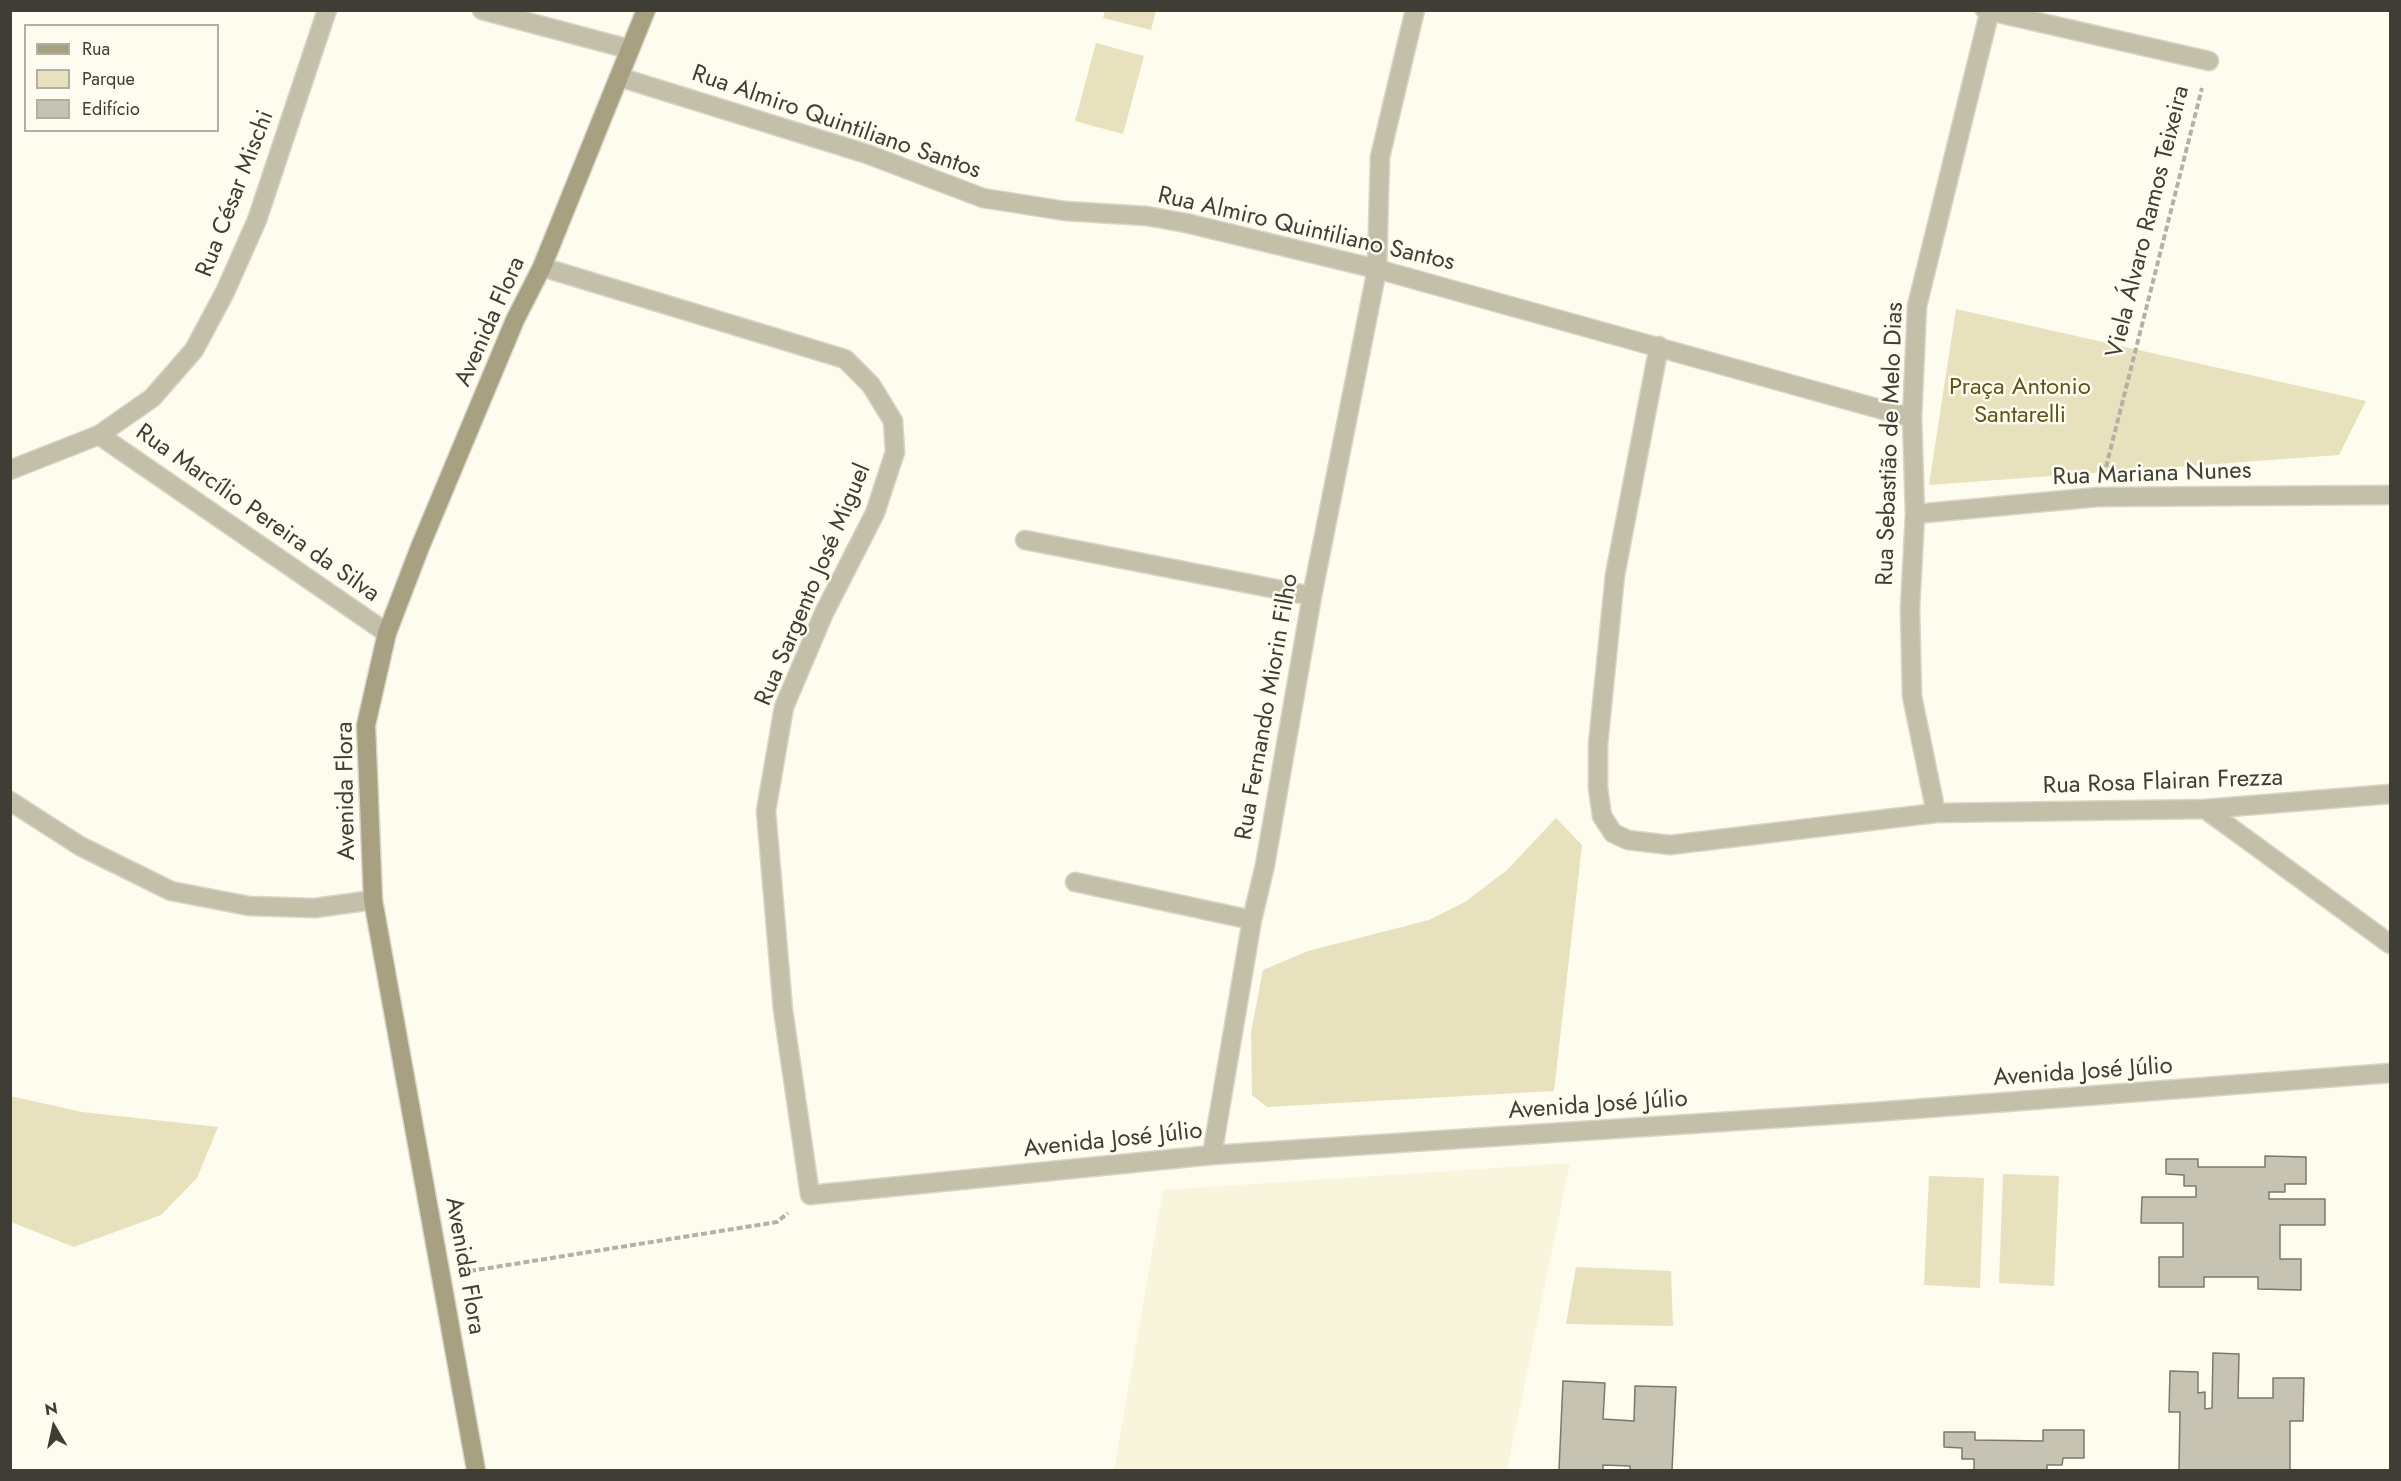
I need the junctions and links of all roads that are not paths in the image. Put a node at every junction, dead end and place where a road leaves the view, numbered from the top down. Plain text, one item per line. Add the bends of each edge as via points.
1 (327, 10) edge
2 (482, 10) edge
3 (646, 10) edge
4 (1415, 10) edge
5 (1988, 11) edge
6 (629, 49) junction
7 (2209, 61) road end
8 (619, 77) junction
9 (542, 267) junction
10 (1377, 269) junction
11 (1659, 346) junction
12 (1912, 418) junction
13 (99, 435) junction
14 (10, 470) edge
15 (2391, 495) edge
16 (1915, 514) junction
17 (1025, 540) dead end
18 (1312, 596) junction
19 (387, 633) junction
20 (2391, 794) edge
21 (10, 801) edge
22 (2205, 809) junction
23 (1936, 813) junction
24 (1075, 882) dead end
25 (373, 900) junction
26 (1252, 920) junction
27 (2391, 944) edge
28 (2391, 1073) edge
29 (1212, 1155) junction
30 (810, 1196) joint
31 (476, 1470) edge

1 - 13 street, Rua César Mischi via 257,220 194,350 152,398
2 - 6 street
3 - 6 main road, Avenida Flora
4 - 10 street, Rua Fernando Miorin Filho via 1380,157
5 - 7 street
5 - 12 street, Rua Sebastião de Melo Dias via 1917,306
6 - 8 main road, Avenida Flora
8 - 9 main road, Avenida Flora
8 - 10 street, Rua Almiro Quintiliano Santos via 867,154 983,198 1065,211 1157,218
9 - 19 main road, Avenida Flora via 515,320
9 - 30 street, Rua Sargento José Miguel via 845,359 872,385 893,421 895,452 875,513 824,613 784,707 766,811 783,1010
10 - 11 street, Rua Almiro Quintiliano Santos
10 - 18 street, Rua Fernando Miorin Filho
11 - 12 street, Rua Almiro Quintiliano Santos
11 - 23 street, Rua Rosa Flairan Frezza via 1615,575 1598,745 1602,816 1613,833 1628,840 1670,845
12 - 16 street, Rua Sebastião de Melo Dias
13 - 14 street, Rua César Mischi
13 - 19 street, Rua Marcílio Pereira da Silva
15 - 16 street, Rua Mariana Nunes via 2098,497
16 - 23 street, Rua Sebastião de Melo Dias via 1910,609 1912,696
17 - 18 street
18 - 26 street, Rua Fernando Miorin Filho
19 - 25 main road, Avenida Flora via 366,725
20 - 22 street, Rua Rosa Flairan Frezza
21 - 25 street via 80,846 171,891 249,906 315,908
22 - 23 street, Rua Rosa Flairan Frezza
22 - 27 street
24 - 26 street
25 - 31 main road, Avenida Flora
26 - 29 street, Rua Fernando Miorin Filho
28 - 29 street, Avenida José Júlio via 1874,1113
29 - 30 street, Avenida José Júlio

